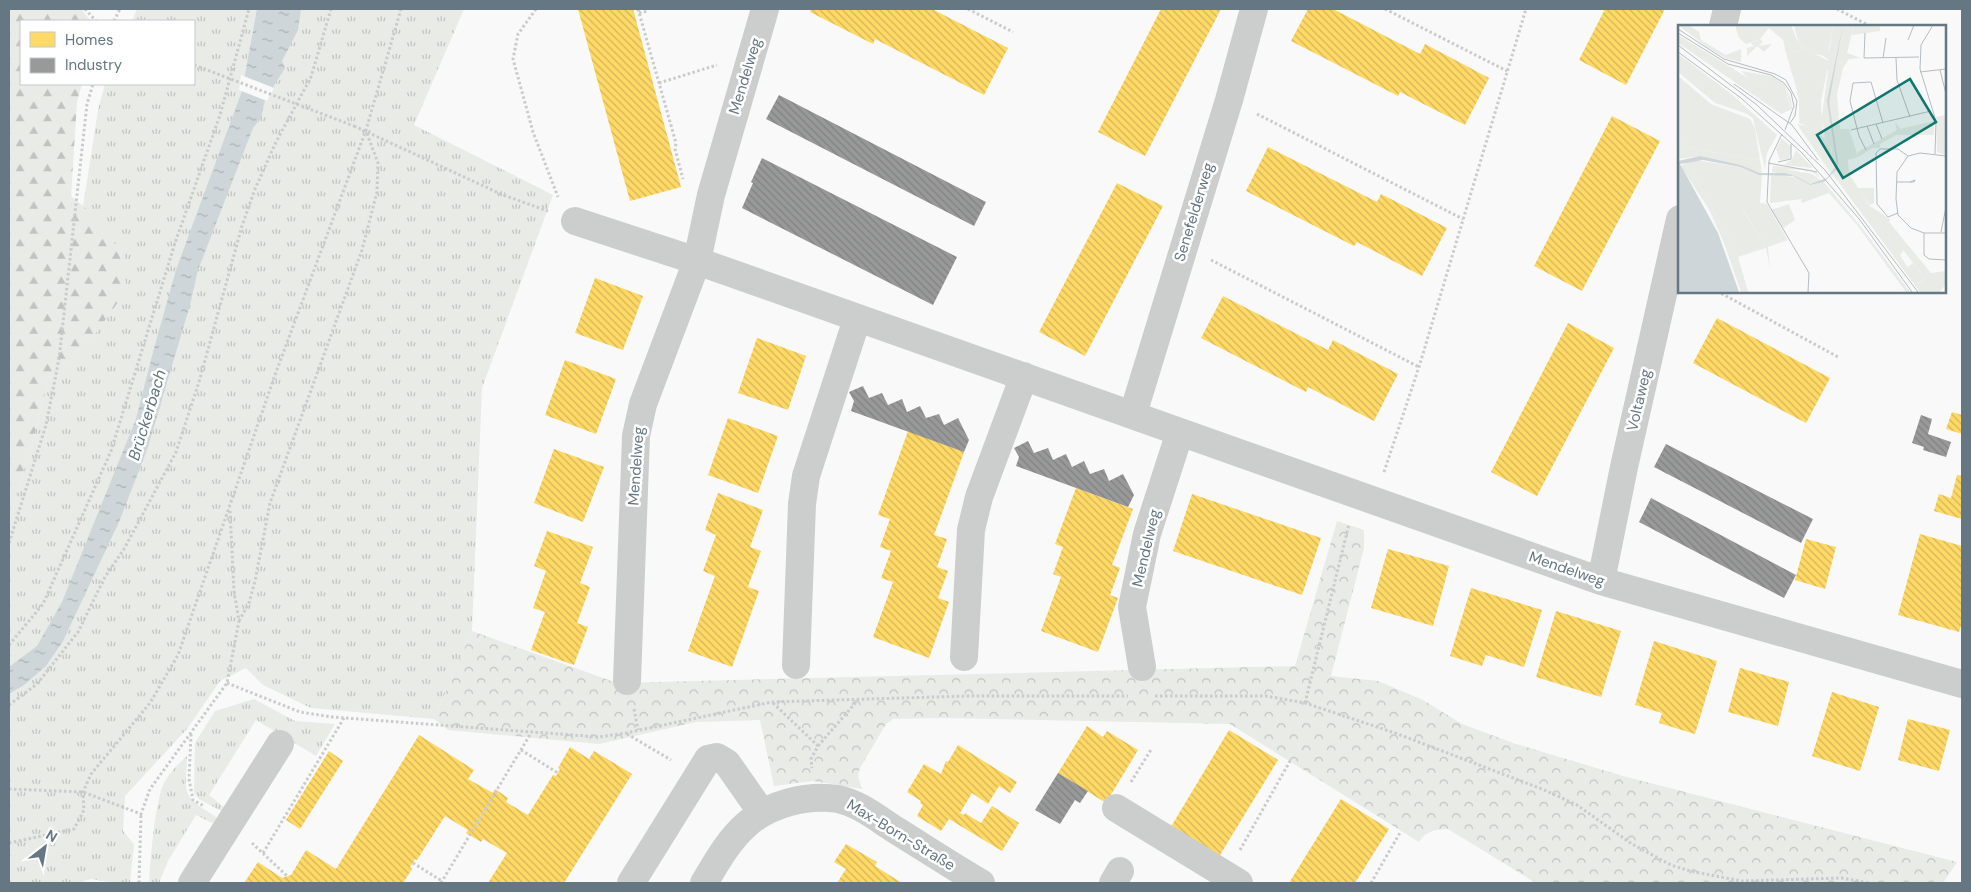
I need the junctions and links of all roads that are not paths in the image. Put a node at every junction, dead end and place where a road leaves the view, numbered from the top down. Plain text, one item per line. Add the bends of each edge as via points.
1 (765, 9) edge
2 (1254, 9) edge
3 (1727, 9) edge
4 (1723, 25) edge
5 (570, 220) road end
6 (1678, 228) edge
7 (697, 260) junction
8 (857, 319) junction
9 (1024, 376) junction
10 (1133, 414) junction
11 (1180, 432) junction
12 (1602, 581) junction
13 (964, 657) dead end
14 (796, 665) dead end
15 (1142, 667) dead end
16 (627, 681) dead end
17 (1962, 684) edge
18 (280, 744) dead end
19 (1116, 808) road end
20 (762, 813) junction
21 (1232, 879) edge
22 (192, 883) edge
23 (632, 883) edge
24 (704, 883) edge
25 (981, 883) edge

1 - 7 street, Mendelweg via 731,122
2 - 10 street, Senefelderweg via 1230,100
3 - 4 street
5 - 7 street, Mendelweg
6 - 12 street, Voltaweg
7 - 8 street, Mendelweg
7 - 16 street, Mendelweg via 643,404 636,436
8 - 9 street, Mendelweg
8 - 14 street via 806,476 802,504
9 - 10 street, Mendelweg
9 - 13 street via 979,497 971,530
10 - 11 street, Mendelweg
11 - 12 street, Mendelweg
11 - 15 street, Mendelweg via 1147,534 1132,607
12 - 17 street, Mendelweg
18 - 22 street
19 - 21 street
20 - 23 street via 728,763 717,757 708,760
20 - 24 street, Max-Born-Straße via 745,825
20 - 25 street, Max-Born-Straße via 788,802 813,797 839,799 862,809

